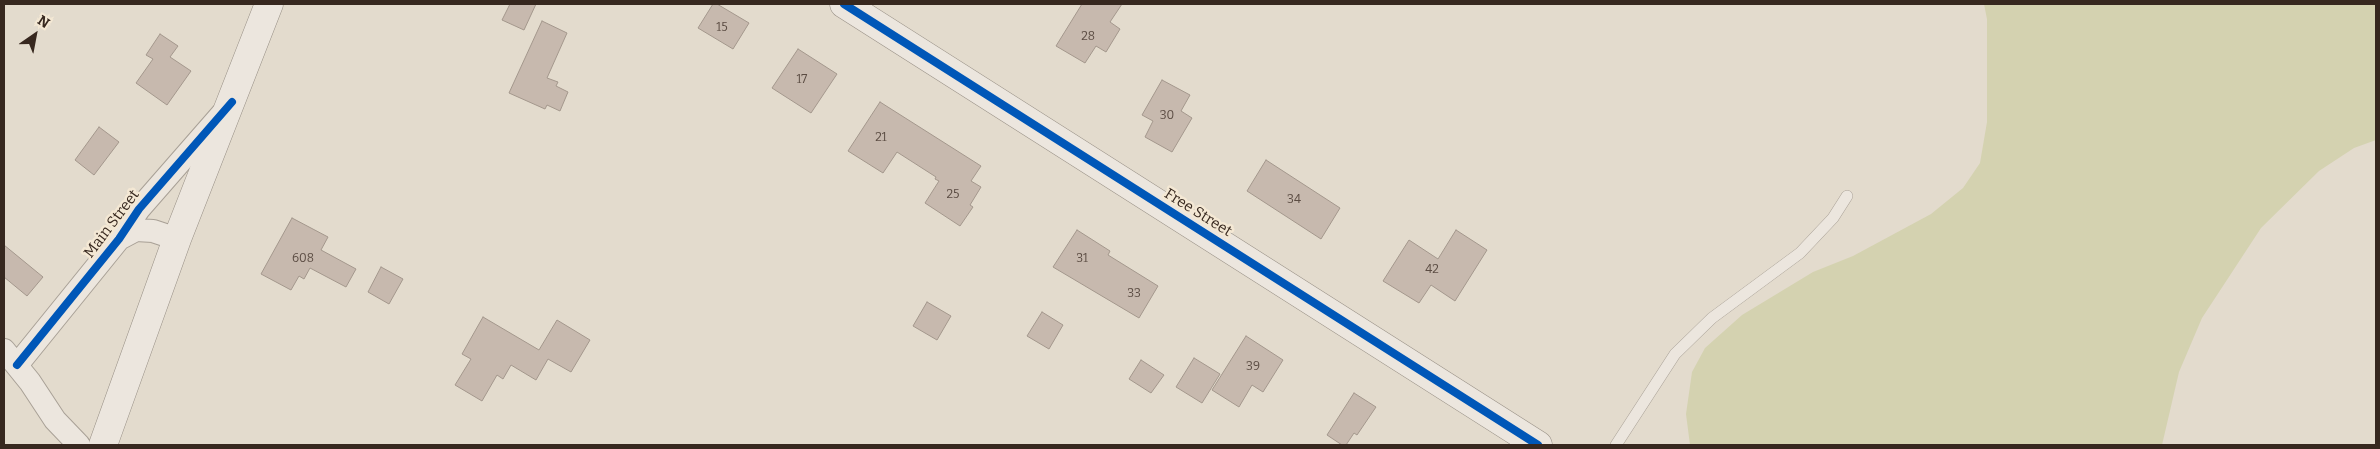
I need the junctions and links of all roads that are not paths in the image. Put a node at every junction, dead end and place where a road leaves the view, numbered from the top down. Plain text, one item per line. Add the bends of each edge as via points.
1 (268, 4) edge
2 (844, 4) edge
3 (232, 102) junction
4 (1847, 196) dead end
5 (119, 239) junction
6 (177, 239) junction
7 (10, 357) edge
8 (79, 445) edge
9 (103, 445) edge
10 (1538, 445) edge
11 (1616, 445) edge

1 - 3 street, Main Street
2 - 10 street, Free Street
3 - 5 street, Main Street via 139,209
3 - 6 street, Main Street
4 - 11 lane via 1833,218 1800,253 1712,318 1675,354
5 - 6 street, Main Street via 136,230 153,231
5 - 7 street, Main Street
6 - 9 street, Main Street
7 - 8 street via 55,420

